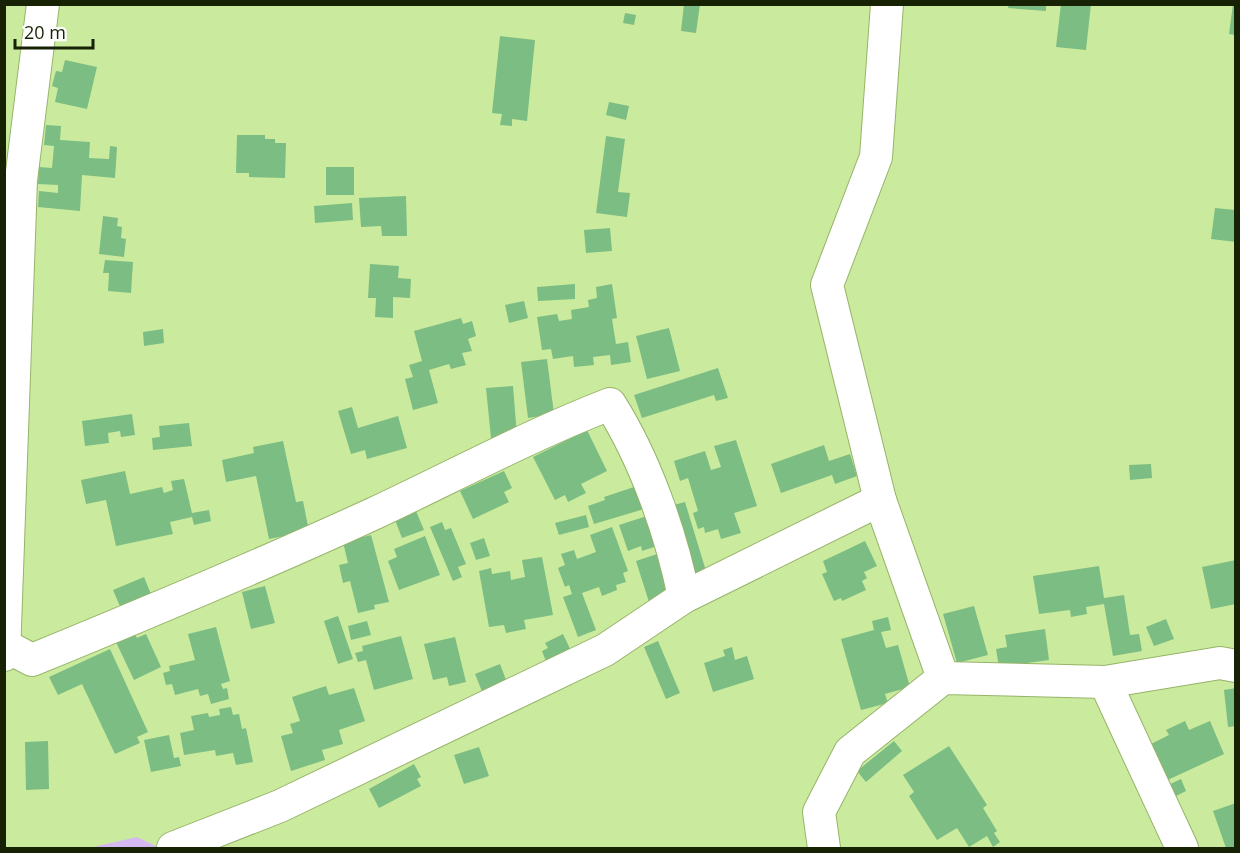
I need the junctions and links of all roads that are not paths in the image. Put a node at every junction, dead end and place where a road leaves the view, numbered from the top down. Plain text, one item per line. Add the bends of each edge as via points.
1 (43, 4) edge
2 (887, 4) edge
3 (880, 500) junction
4 (684, 597) junction
5 (5, 648) edge
6 (1236, 666) edge
7 (943, 678) junction
8 (1104, 681) junction
9 (174, 849) edge
10 (824, 849) edge
11 (1182, 849) edge

1 - 5 street via 21,180
2 - 3 street via 876,157 827,285
3 - 4 street
3 - 7 street
4 - 5 street via 676,558 651,491 610,404 543,430 450,478 237,576 32,660
4 - 9 street via 605,650 280,806
6 - 8 street via 1220,663
7 - 8 street
7 - 10 street via 850,752 819,812
8 - 11 street

